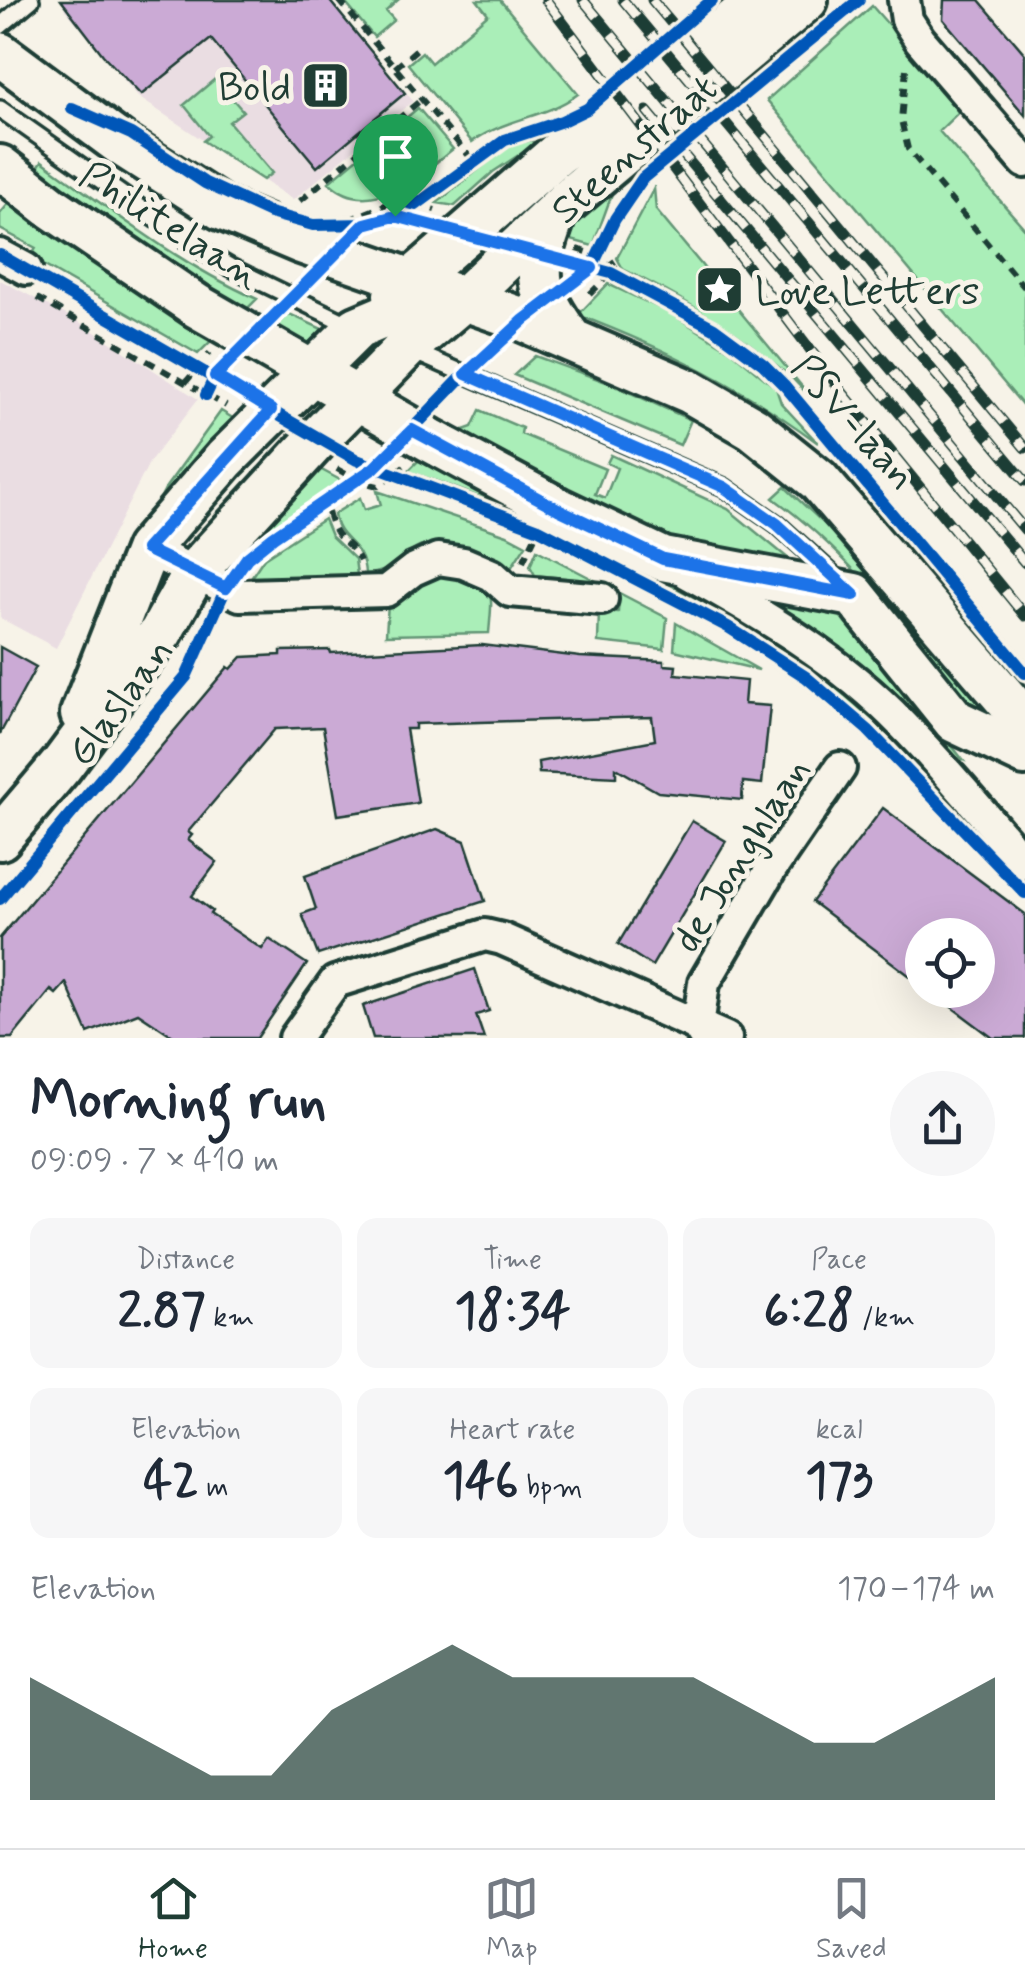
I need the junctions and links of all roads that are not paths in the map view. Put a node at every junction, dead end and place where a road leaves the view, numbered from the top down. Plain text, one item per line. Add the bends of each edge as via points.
1 (31, 0) edge
2 (758, 0) edge
3 (806, 0) edge
4 (904, 0) edge
5 (0, 26) edge
6 (0, 54) edge
7 (0, 109) edge
8 (1025, 162) edge
9 (0, 167) edge
10 (554, 214) junction
11 (413, 292) junction
12 (464, 300) junction
13 (381, 338) junction
14 (572, 340) junction
15 (312, 372) junction
16 (357, 398) junction
17 (146, 549) junction
18 (663, 559) junction
19 (194, 573) junction
20 (602, 599) dead end
21 (904, 624) junction
22 (1025, 722) edge
23 (1025, 754) edge
24 (61, 766) junction
25 (840, 768) dead end
26 (0, 838) edge
27 (1025, 863) edge
28 (700, 1035) edge
29 (294, 1038) edge

1 - 5 lane
2 - 11 main road, Steenstraat via 557,154
3 - 10 main road, Steenstraat
4 - 8 street via 920,40
6 - 11 main road, Philitelaan via 221,208 346,234
7 - 13 lane, Philitelaan via 196,247
9 - 15 main road, Philitelaan via 148,274
10 - 12 main road, Steenstraat
10 - 14 main road via 539,255 539,278 546,304
11 - 12 main road, Philitelaan
11 - 13 main road via 416,324
12 - 13 main road, Glaslaan
12 - 14 main road, PSV-laan
13 - 15 main road, Glaslaan
13 - 16 main road, Glaslaan
13 - 21 lane, PSV-laan via 724,487
14 - 21 main road, PSV-laan via 691,392 753,428 818,480
15 - 16 main road, Philitelaan
15 - 17 main road, Glaslaan
16 - 18 main road
16 - 19 main road, Glaslaan
17 - 19 street
17 - 24 main road, Glaslaan
18 - 21 main road
18 - 27 street via 826,657 900,721
19 - 20 street via 240,595 386,591 438,559 492,574 510,591
19 - 24 main road, Glaslaan via 161,632
21 - 22 main road, PSV-laan
21 - 23 main road, PSV-laan via 955,721
24 - 26 main road, Glaslaan
25 - 28 street, de Jonghlaan via 704,983
28 - 29 street via 485,935 335,982

